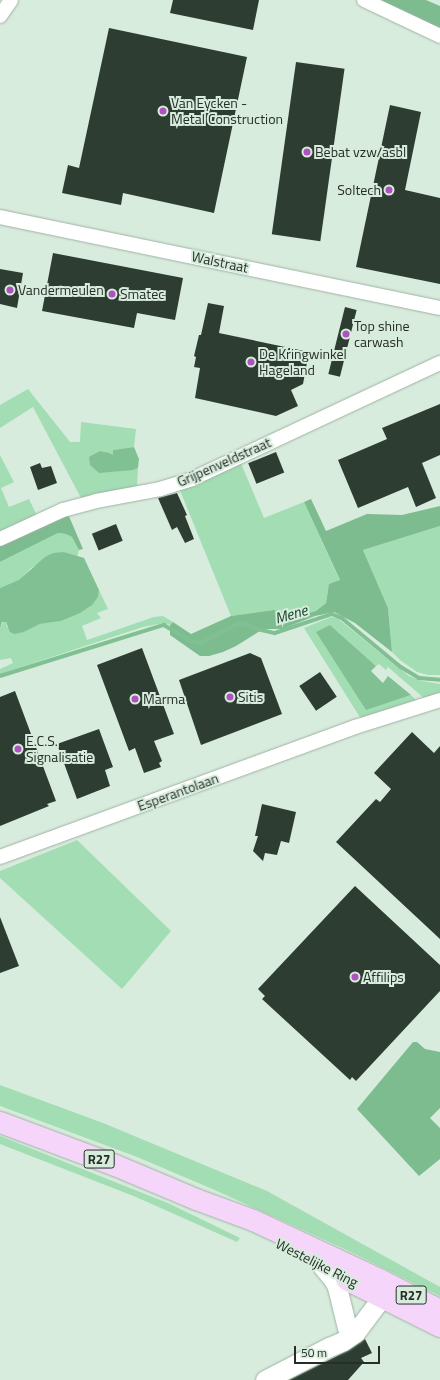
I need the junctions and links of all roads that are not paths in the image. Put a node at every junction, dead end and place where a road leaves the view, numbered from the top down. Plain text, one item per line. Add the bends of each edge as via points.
1 (11, 0) edge
2 (364, 0) edge
3 (0, 16) edge
4 (440, 36) edge
5 (0, 217) edge
6 (440, 308) edge
7 (440, 362) edge
8 (0, 539) edge
9 (440, 700) edge
10 (0, 857) edge
11 (0, 1122) edge
12 (196, 1199) junction
13 (322, 1266) junction
14 (381, 1288) junction
15 (440, 1310) edge
16 (440, 1326) edge
17 (347, 1328) junction
18 (329, 1347) junction
19 (265, 1380) edge

1 - 3 street
2 - 4 street
5 - 6 street, Walstraat
7 - 8 street, Grijpenveldstraat via 192,479 160,489 63,510
9 - 10 street, Esperantolaan via 355,727
11 - 12 main road, Westelijke Ring / R27 via 115,1165
12 - 13 main road, Westelijke Ring / R27
12 - 14 main road, Westelijke Ring / R27 via 253,1220
13 - 14 main road, Westelijke Ring / R27
13 - 17 street via 337,1287
14 - 15 main road, Westelijke Ring / R27
14 - 16 main road, Westelijke Ring / R27
14 - 17 street
14 - 18 street via 355,1333
17 - 18 street
18 - 19 street

